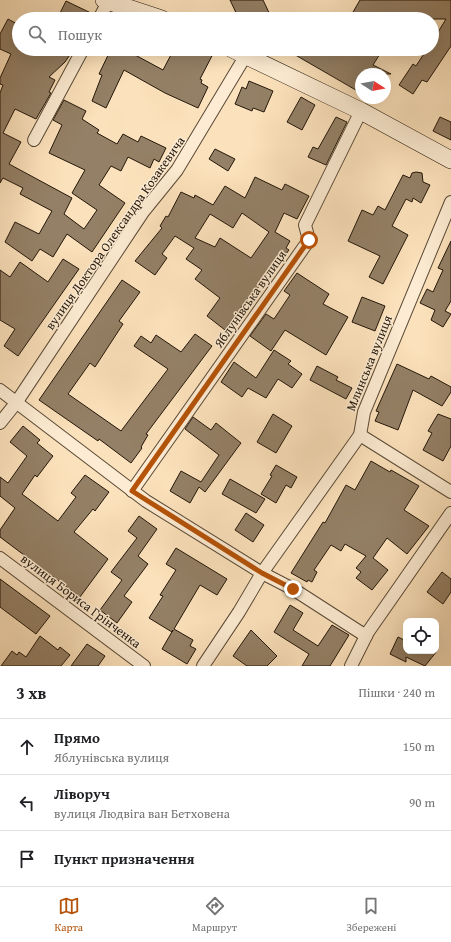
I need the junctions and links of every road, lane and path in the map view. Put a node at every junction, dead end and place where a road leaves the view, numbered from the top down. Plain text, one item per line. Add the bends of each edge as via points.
1 (106, 1) edge
2 (102, 12) edge
3 (140, 12) edge
4 (79, 56) edge
5 (237, 56) edge
6 (247, 56) edge
7 (361, 111) junction
8 (34, 140) dead end
9 (451, 160) edge
10 (451, 202) edge
11 (0, 390) edge
12 (16, 403) junction
13 (0, 423) edge
14 (360, 435) junction
15 (132, 491) junction
16 (451, 492) edge
17 (451, 513) edge
18 (0, 558) edge
19 (262, 573) junction
20 (366, 636) junction
21 (144, 666) edge
22 (203, 666) edge
23 (351, 666) edge

1 - 2 street
1 - 3 street
4 - 8 street
5 - 12 street, вулиця Доктора Олександра Козакевича via 176,170 143,212
6 - 7 street
7 - 9 street
7 - 15 street, Яблунівська вулиця via 305,225 309,240
10 - 14 street, Млинська вулиця via 364,412
11 - 12 street
12 - 13 street, вулиця Доктора Олександра Козакевича
12 - 15 street
14 - 16 street
14 - 19 street
15 - 19 street
17 - 20 street
18 - 21 street, вулиця Бориса Грінченка
19 - 20 street via 293,589
19 - 22 street
20 - 23 street

